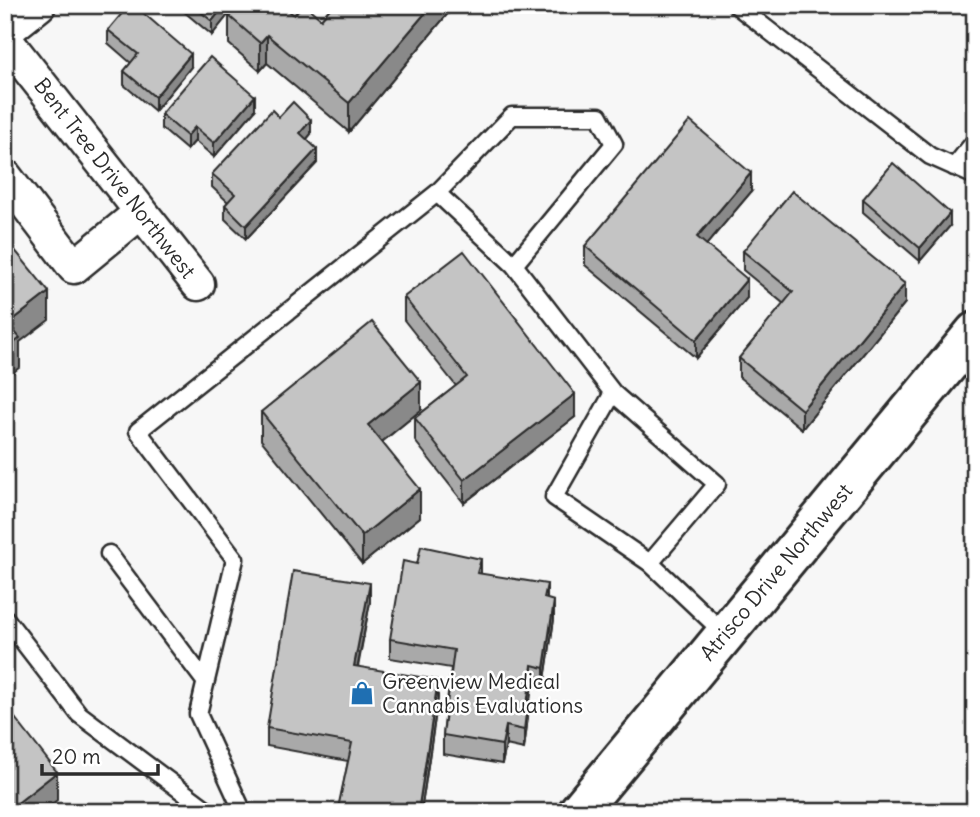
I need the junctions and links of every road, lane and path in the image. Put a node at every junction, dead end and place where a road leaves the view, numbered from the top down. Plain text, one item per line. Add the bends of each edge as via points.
1 (38, 5) edge
2 (736, 5) edge
3 (5, 32) edge
4 (5, 39) edge
5 (975, 141) edge
6 (954, 167) junction
7 (5, 176) edge
8 (975, 176) edge
9 (437, 193) junction
10 (141, 212) junction
11 (514, 265) junction
12 (198, 284) dead end
13 (975, 332) edge
14 (612, 393) junction
15 (109, 554) dead end
16 (650, 564) junction
17 (5, 618) edge
18 (725, 634) junction
19 (204, 680) junction
20 (210, 812) edge
21 (243, 812) edge
22 (578, 812) edge

1 - 3 street
2 - 6 lane via 930,156
4 - 10 street, Bent Tree Drive Northwest
5 - 6 lane
6 - 8 lane
7 - 10 street via 74,267
9 - 11 lane
9 - 11 lane via 512,116 599,116 614,144
9 - 19 lane via 138,431 235,559
10 - 12 street, Bent Tree Drive Northwest
11 - 14 lane
13 - 18 street, Atrisco Drive Northwest
14 - 16 lane via 554,498
14 - 16 lane via 716,484
15 - 19 lane
16 - 18 lane
17 - 20 lane via 79,714
18 - 22 street, Atrisco Drive Northwest
19 - 21 lane via 198,713

